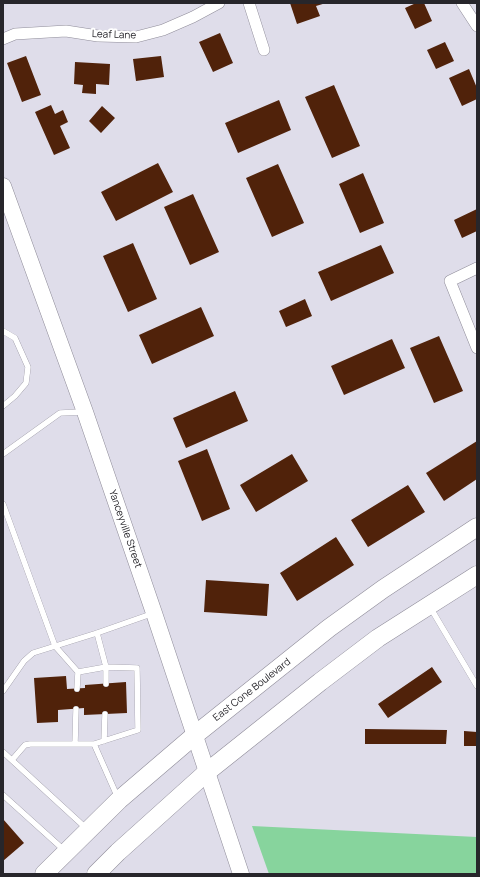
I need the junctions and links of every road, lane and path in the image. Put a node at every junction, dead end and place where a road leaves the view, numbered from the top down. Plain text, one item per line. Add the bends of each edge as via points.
1 (219, 3) edge
2 (249, 3) edge
3 (462, 3) edge
4 (477, 26) edge
5 (3, 39) edge
6 (264, 50) dead end
7 (3, 186) edge
8 (477, 268) edge
9 (3, 331) edge
10 (477, 348) edge
11 (3, 406) edge
12 (85, 412) junction
13 (3, 454) edge
14 (3, 504) edge
15 (477, 527) edge
16 (477, 575) edge
17 (429, 605) junction
18 (154, 613) junction
19 (97, 633) junction
20 (56, 646) junction
21 (106, 667) junction
22 (78, 672) junction
23 (106, 684) dead end
24 (477, 686) edge
25 (77, 689) dead end
26 (3, 691) edge
27 (76, 709) dead end
28 (105, 714) dead end
29 (194, 735) junction
30 (104, 741) junction
31 (75, 744) junction
32 (94, 744) junction
33 (3, 752) edge
34 (12, 760) junction
35 (207, 772) junction
36 (3, 795) edge
37 (119, 800) junction
38 (88, 830) junction
39 (66, 852) junction
40 (44, 874) edge
41 (96, 874) edge
42 (241, 874) edge

1 - 5 street, Leaf Lane via 163,30 136,37 98,36 66,30 16,34
2 - 6 street
3 - 4 street
7 - 12 main road, Yanceyville Street
8 - 10 street via 450,281
9 - 11 lane via 14,338 28,367 26,384
12 - 13 lane via 60,413
12 - 18 main road, Yanceyville Street
14 - 20 lane
15 - 29 main road, East Cone Boulevard via 329,628
16 - 17 main road
17 - 24 lane
17 - 35 main road via 378,638
18 - 19 lane
18 - 29 main road, Yanceyville Street
19 - 20 lane
19 - 21 lane
20 - 22 lane
20 - 26 lane via 33,653 24,661
21 - 22 lane
21 - 23 lane
21 - 30 lane via 137,668 138,730
22 - 25 lane
27 - 31 lane
28 - 30 lane
29 - 35 main road, Yanceyville Street
29 - 37 main road, East Cone Boulevard
30 - 32 lane
31 - 32 lane
31 - 34 lane via 25,745
32 - 37 lane
33 - 34 lane
34 - 38 lane
35 - 41 main road
35 - 42 main road, Yanceyville Street
36 - 39 lane
37 - 38 main road, East Cone Boulevard
38 - 39 main road, East Cone Boulevard
39 - 40 main road, East Cone Boulevard

